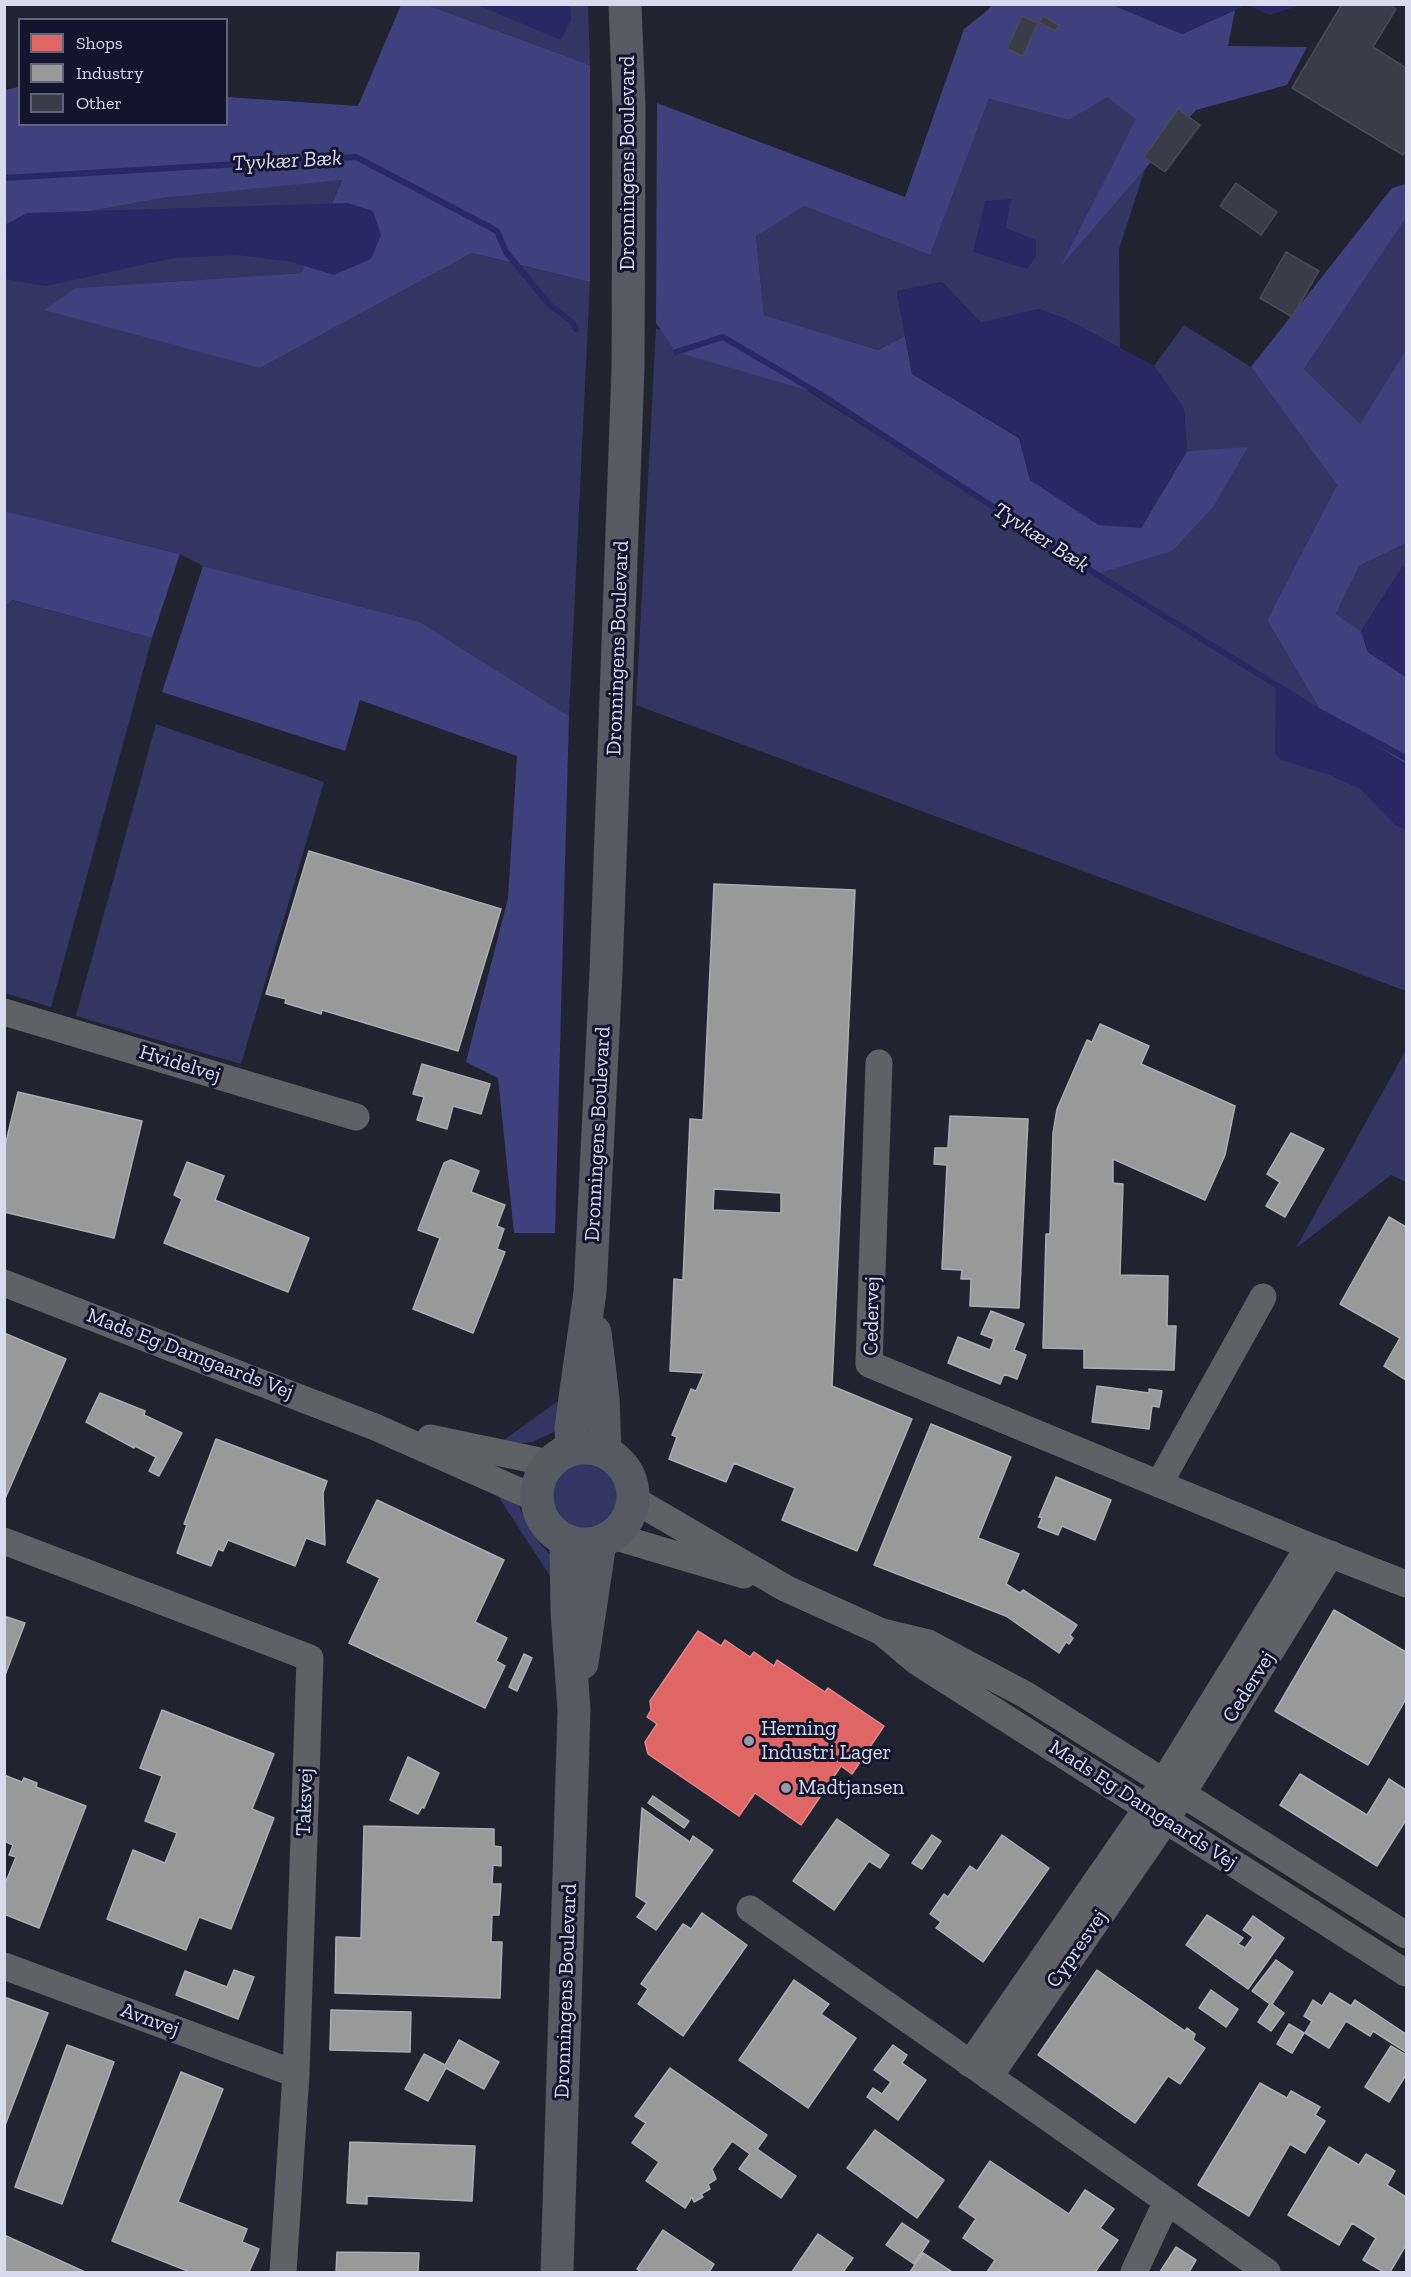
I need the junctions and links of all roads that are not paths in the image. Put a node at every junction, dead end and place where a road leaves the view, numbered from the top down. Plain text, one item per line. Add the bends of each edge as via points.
1 (625, 4) edge
2 (4, 1012) edge
3 (879, 1063) dead end
4 (356, 1117) dead end
5 (4, 1283) edge
6 (591, 1292) junction
7 (1263, 1296) dead end
8 (375, 1427) junction
9 (604, 1452) junction
10 (561, 1456) junction
11 (1159, 1484) junction
12 (537, 1499) junction
13 (633, 1499) junction
14 (606, 1539) junction
15 (4, 1541) edge
16 (566, 1541) junction
17 (1320, 1550) junction
18 (1407, 1584) edge
19 (785, 1588) junction
20 (882, 1632) junction
21 (574, 1710) junction
22 (1173, 1788) junction
23 (1156, 1814) junction
24 (750, 1909) dead end
25 (1407, 1935) edge
26 (4, 1966) edge
27 (1407, 1973) edge
28 (980, 2071) junction
29 (296, 2074) junction
30 (1167, 2201) junction
31 (283, 2272) edge
32 (557, 2272) edge
33 (1134, 2272) edge
34 (1267, 2272) edge

1 - 6 main road, Dronningens Boulevard via 629,107 628,368
2 - 4 street, Hvidelvej
3 - 11 street, Cedervej via 869,1364
5 - 8 street, Mads Eg Damgaards Vej
6 - 9 main road, Dronningens Boulevard via 603,1398
6 - 10 main road, Dronningens Boulevard via 571,1429
7 - 11 street
8 - 10 street, Mads Eg Damgaards Vej
8 - 12 street, Mads Eg Damgaards Vej
9 - 10 main road via 588,1448
9 - 13 main road via 626,1471
10 - 12 main road via 539,1480
11 - 17 street, Cedervej
12 - 16 main road via 541,1517 551,1531
13 - 14 main road via 628,1520
13 - 19 street, Mads Eg Damgaards Vej
14 - 16 main road via 583,1545
14 - 19 street, Mads Eg Damgaards Vej
14 - 21 main road, Dronningens Boulevard
15 - 29 street, Taksvej via 310,1658
16 - 21 main road, Dronningens Boulevard
17 - 18 street, Cedervej
17 - 22 street, Cedervej
19 - 20 street, Mads Eg Damgaards Vej
20 - 22 street, Mads Eg Damgaards Vej via 928,1643 1026,1695
20 - 23 street, Mads Eg Damgaards Vej via 916,1661
21 - 32 main road, Dronningens Boulevard
22 - 23 street, Cedervej
22 - 25 street, Mads Eg Damgaards Vej
23 - 27 street, Mads Eg Damgaards Vej
23 - 28 street, Cypresvej
24 - 28 street
26 - 29 street, Avnvej
28 - 30 street
29 - 31 street, Taksvej
30 - 33 street
30 - 34 street

